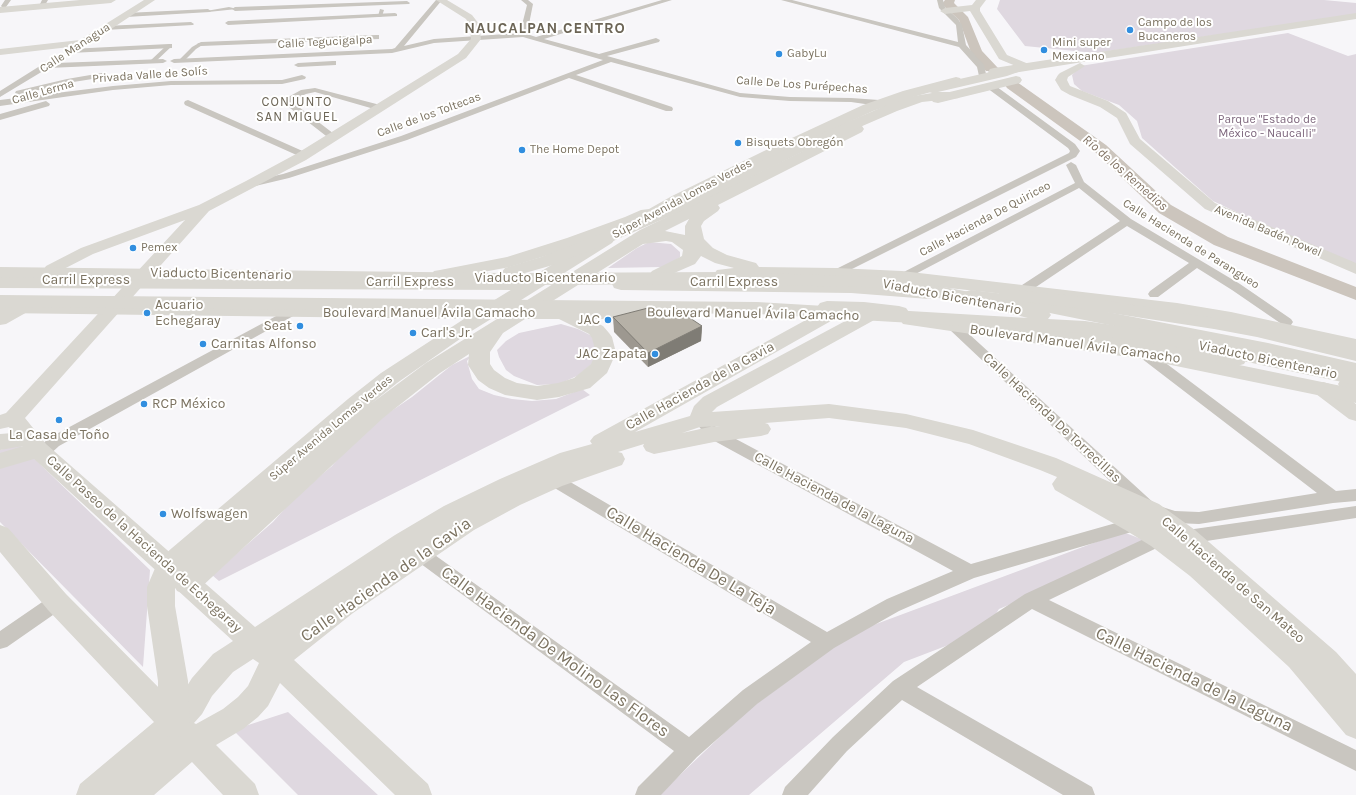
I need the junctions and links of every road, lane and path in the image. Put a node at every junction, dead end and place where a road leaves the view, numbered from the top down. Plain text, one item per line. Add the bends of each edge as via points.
1 (65, 0) edge
2 (111, 0) edge
3 (150, 0) edge
4 (295, 0) edge
5 (306, 0) edge
6 (440, 0) edge
7 (524, 0) edge
8 (669, 0) edge
9 (784, 0) edge
10 (940, 0) edge
11 (44, 2) edge
12 (377, 2) edge
13 (407, 3) dead end
14 (3, 5) edge
15 (301, 7) junction
16 (290, 8) junction
17 (973, 8) edge
18 (208, 10) joint
19 (235, 10) joint
20 (382, 10) junction
21 (948, 12) junction
22 (126, 15) junction
23 (395, 15) dead end
24 (1356, 16) edge
25 (292, 21) junction
26 (280, 22) junction
27 (228, 23) dead end
28 (1356, 23) edge
29 (192, 24) dead end
30 (105, 28) junction
31 (522, 35) junction
32 (376, 36) dead end
33 (538, 38) junction
34 (476, 39) junction
35 (656, 40) dead end
36 (280, 41) junction
37 (265, 42) junction
38 (83, 43) junction
39 (201, 44) joint
40 (614, 44) dead end
41 (169, 46) joint
42 (962, 46) junction
43 (627, 48) junction
44 (397, 50) junction
45 (70, 51) junction
46 (0, 52) edge
47 (269, 56) junction
48 (599, 56) junction
49 (253, 57) junction
50 (612, 59) junction
51 (174, 60) dead end
52 (182, 60) junction
53 (163, 61) dead end
54 (152, 62) junction
55 (333, 63) dead end
56 (1053, 63) junction
57 (294, 65) dead end
58 (46, 66) junction
59 (246, 66) dead end
60 (1080, 66) junction
61 (1022, 68) junction
62 (982, 74) junction
63 (102, 75) dead end
64 (570, 76) junction
65 (302, 77) dead end
66 (992, 87) junction
67 (93, 90) junction
68 (954, 95) junction
69 (0, 96) edge
70 (0, 103) edge
71 (188, 103) dead end
72 (879, 103) junction
73 (381, 108) junction
74 (669, 109) dead end
75 (0, 117) edge
76 (852, 123) junction
77 (333, 137) junction
78 (304, 155) junction
79 (1071, 165) dead end
80 (252, 184) junction
81 (1080, 184) junction
82 (735, 190) junction
83 (678, 199) junction
84 (204, 208) junction
85 (1127, 222) junction
86 (629, 244) junction
87 (1197, 263) junction
88 (1356, 268) edge
89 (0, 269) edge
90 (52, 269) junction
91 (0, 272) edge
92 (781, 272) junction
93 (836, 273) junction
94 (658, 275) junction
95 (434, 276) junction
96 (0, 279) edge
97 (0, 282) edge
98 (895, 282) junction
99 (1023, 290) junction
100 (1154, 294) dead end
101 (0, 296) edge
102 (0, 301) edge
103 (0, 307) edge
104 (23, 307) junction
105 (298, 307) junction
106 (832, 313) junction
107 (562, 314) junction
108 (870, 315) junction
109 (0, 320) edge
110 (952, 326) junction
111 (1085, 327) junction
112 (498, 328) junction
113 (1299, 332) junction
114 (1356, 345) edge
115 (1142, 352) junction
116 (1356, 354) edge
117 (1355, 385) edge
118 (1323, 389) junction
119 (1356, 414) edge
120 (6, 420) edge
121 (707, 427) junction
122 (0, 442) edge
123 (36, 447) junction
124 (0, 461) edge
125 (566, 470) junction
126 (1356, 495) edge
127 (1333, 497) junction
128 (1355, 513) edge
129 (1143, 517) junction
130 (216, 526) junction
131 (241, 534) junction
132 (0, 535) edge
133 (1187, 537) junction
134 (1159, 539) junction
135 (419, 553) junction
136 (1207, 566) junction
137 (970, 572) junction
138 (178, 575) junction
139 (1031, 600) junction
140 (57, 602) junction
141 (0, 641) edge
142 (827, 642) junction
143 (264, 651) junction
144 (900, 688) junction
145 (1356, 694) edge
146 (1356, 725) edge
147 (183, 733) junction
148 (690, 750) junction
149 (1356, 761) edge
150 (90, 795) edge
151 (130, 795) edge
152 (244, 795) edge
153 (417, 795) edge
154 (646, 795) edge
155 (793, 795) edge
156 (1084, 795) edge

1 - 11 main road
2 - 11 main road
3 - 22 main road, Calle Managua
4 - 16 street
5 - 15 street
6 - 34 main road via 469,17 474,24
6 - 44 street
7 - 31 street via 530,4
8 - 33 street
9 - 42 street
10 - 21 street via 942,8
11 - 14 main road
12 - 15 street
12 - 20 street
13 - 20 street
15 - 16 street
15 - 25 street
16 - 19 street
16 - 26 street
17 - 21 main road
17 - 61 main road via 1003,57
18 - 19 street
18 - 22 street
20 - 23 street
20 - 25 street
21 - 42 street via 959,25
22 - 30 main road, Calle Managua
24 - 56 main road, Súper Avenida Lomas Verdes
25 - 26 street
25 - 36 street via 295,24 288,36
26 - 27 street
26 - 37 street via 272,25 264,37
28 - 60 main road, Súper Avenida Lomas Verdes
29 - 30 street
30 - 38 main road, Calle Managua
31 - 33 street, Calle De Los Purépechas
31 - 34 street, Calle Tegucigalpa
32 - 36 street
33 - 48 street, Calle De Los Purépechas
34 - 44 street, Calle Tegucigalpa via 434,41
34 - 73 main road via 462,56
35 - 43 street
36 - 37 street
36 - 47 street
37 - 39 street
37 - 49 street
38 - 45 street, Calle Managua
38 - 46 main road
39 - 52 street
40 - 43 street
41 - 45 street
41 - 54 street
42 - 62 street via 981,67
43 - 48 street
44 - 47 street, Calle Tegucigalpa
45 - 58 street, Calle Managua
47 - 49 street, Calle Tegucigalpa
48 - 50 street, Calle De Los Purépechas
49 - 52 street, Calle Tegucigalpa
49 - 59 street
50 - 64 street, Calle de los Toltecas
50 - 72 street, Calle De Los Purépechas via 740,95
51 - 52 street, Calle Tegucigalpa
53 - 54 street
54 - 58 street
55 - 57 street
56 - 60 main road
56 - 61 main road, Súper Avenida Lomas Verdes
58 - 69 street, Calle Managua
60 - 66 main road, Súper Avenida Lomas Verdes
60 - 88 main road, Avenida Badén Powel via 1064,75 1061,80 1065,88 1104,104 1122,116 1135,141 1210,206
61 - 62 main road, Súper Avenida Lomas Verdes
61 - 76 main road via 917,94
62 - 72 main road, Súper Avenida Lomas Verdes
63 - 69 street
64 - 74 street
64 - 80 street, Calle de los Toltecas via 404,138 286,176
65 - 67 street, Privada Valle de Solís via 282,82 161,84
66 - 68 main road, Súper Avenida Lomas Verdes
66 - 93 street via 1072,146 1075,151 1073,155
67 - 70 street, Privada Valle de Solís
67 - 75 street, Calle Lerma
68 - 76 main road via 920,99
68 - 82 main road, Súper Avenida Lomas Verdes via 899,111 862,126
71 - 78 street
72 - 83 main road, Súper Avenida Lomas Verdes
73 - 77 main road
73 - 77 street via 309,90 285,101
76 - 95 main road via 617,230 498,268
76 - 105 main road via 680,206 541,263 470,282
77 - 78 main road
78 - 80 main road
79 - 81 street, Calle Hacienda de Parangueo
80 - 84 main road
81 - 85 street, Calle Hacienda de Parangueo
81 - 98 street, Calle Hacienda De Quiriceo
82 - 86 main road, Súper Avenida Lomas Verdes
82 - 92 main road via 698,218 693,226 696,241 708,252 730,262
83 - 95 main road via 631,221 510,262
83 - 130 main road, Súper Avenida Lomas Verdes via 588,249 389,378
84 - 90 main road via 87,251
84 - 120 main road, Calle Paseo de la Hacienda de Echegaray via 109,313
85 - 87 street, Calle Hacienda de Parangueo
85 - 99 street
86 - 94 main road via 666,236 687,243 692,251 689,260
86 - 112 main road, Súper Avenida Lomas Verdes
87 - 100 street
87 - 113 street, Calle Hacienda de Parangueo
89 - 90 main road
90 - 95 main road
91 - 95 main road, Viaducto Bicentenario
92 - 93 main road
92 - 94 main road
93 - 98 main road
94 - 95 main road
95 - 98 main road, Viaducto Bicentenario
96 - 98 main road, Carril Express
97 - 117 main road, Boulevard Manuel Ávila Camacho via 851,287 986,297 1030,303 1268,350
98 - 99 main road
98 - 111 main road, Viaducto Bicentenario via 980,300
98 - 116 main road via 1125,308 1257,330
99 - 113 main road via 1177,309
101 - 117 main road, Boulevard Manuel Ávila Camacho via 591,300 864,308 1171,347
102 - 105 main road, Viaducto Bicentenario
103 - 104 main road, Boulevard Manuel Ávila Camacho
104 - 105 main road, Boulevard Manuel Ávila Camacho
104 - 109 main road
105 - 107 main road, Boulevard Manuel Ávila Camacho
105 - 111 main road, Viaducto Bicentenario via 757,308
105 - 123 street via 54,442
106 - 107 main road, Boulevard Manuel Ávila Camacho
106 - 108 main road, Boulevard Manuel Ávila Camacho
106 - 125 main road, Calle Hacienda de la Gavia
107 - 112 main road via 596,330 602,337 606,353 600,368 588,378 559,390 537,393 513,390 486,375 479,366 480,352
108 - 110 main road, Boulevard Manuel Ávila Camacho
108 - 121 main road, Calle Hacienda de la Gavia via 710,402 701,411
110 - 115 main road, Boulevard Manuel Ávila Camacho
110 - 129 street, Calle Hacienda De Torrecillas
111 - 117 main road, Viaducto Bicentenario via 1167,339 1308,367
112 - 131 main road, Súper Avenida Lomas Verdes via 433,368 375,412
113 - 114 main road
115 - 118 main road, Boulevard Manuel Ávila Camacho
115 - 127 street
117 - 118 main road, Boulevard Manuel Ávila Camacho
118 - 119 main road
120 - 123 main road, Calle Paseo de la Hacienda de Echegaray
121 - 125 main road, Calle Hacienda de la Gavia via 645,448
121 - 129 main road, Calle Hacienda de San Mateo via 826,423 903,431 970,448
121 - 137 street, Calle Hacienda de la Laguna
122 - 123 main road
123 - 124 main road
123 - 138 main road, Calle Paseo de la Hacienda de Echegaray
125 - 135 main road, Calle Hacienda de la Gavia via 466,523
125 - 142 street, Calle Hacienda De La Teja
125 - 143 main road, Calle Hacienda de la Gavia via 508,485 452,512 403,542
126 - 127 street
127 - 129 street via 1199,518
128 - 133 street
129 - 133 main road, Calle Hacienda de San Mateo
129 - 134 main road, Calle Hacienda de San Mateo
129 - 137 street
130 - 131 main road via 215,533 219,538 229,539
130 - 138 main road, Súper Avenida Lomas Verdes
131 - 138 main road, Súper Avenida Lomas Verdes
132 - 140 main road
133 - 136 main road, Calle Hacienda de San Mateo
134 - 136 main road, Calle Hacienda de San Mateo
134 - 139 street
135 - 143 main road, Calle Hacienda de la Gavia via 344,605
135 - 148 street, Calle Hacienda De Molino Las Flores
136 - 145 main road, Calle Hacienda de San Mateo via 1326,662
136 - 146 main road, Calle Hacienda de San Mateo via 1299,658
137 - 142 street via 893,605
138 - 143 main road, Calle Paseo de la Hacienda de Echegaray
138 - 147 main road via 161,587 161,606
139 - 144 street
139 - 149 street, Calle Hacienda de la Laguna
140 - 141 street
140 - 147 main road
142 - 148 street via 750,697
143 - 147 main road, Calle Hacienda de la Gavia via 223,663 205,683 192,704
143 - 147 main road, Calle Hacienda de la Gavia via 266,682 248,707 233,719
143 - 153 main road, Calle Paseo de la Hacienda de Echegaray
144 - 155 street via 840,744
144 - 156 street
147 - 150 main road, Calle Hacienda de la Gavia
147 - 151 main road, Calle Hacienda de la Gavia
147 - 152 main road
148 - 154 street

